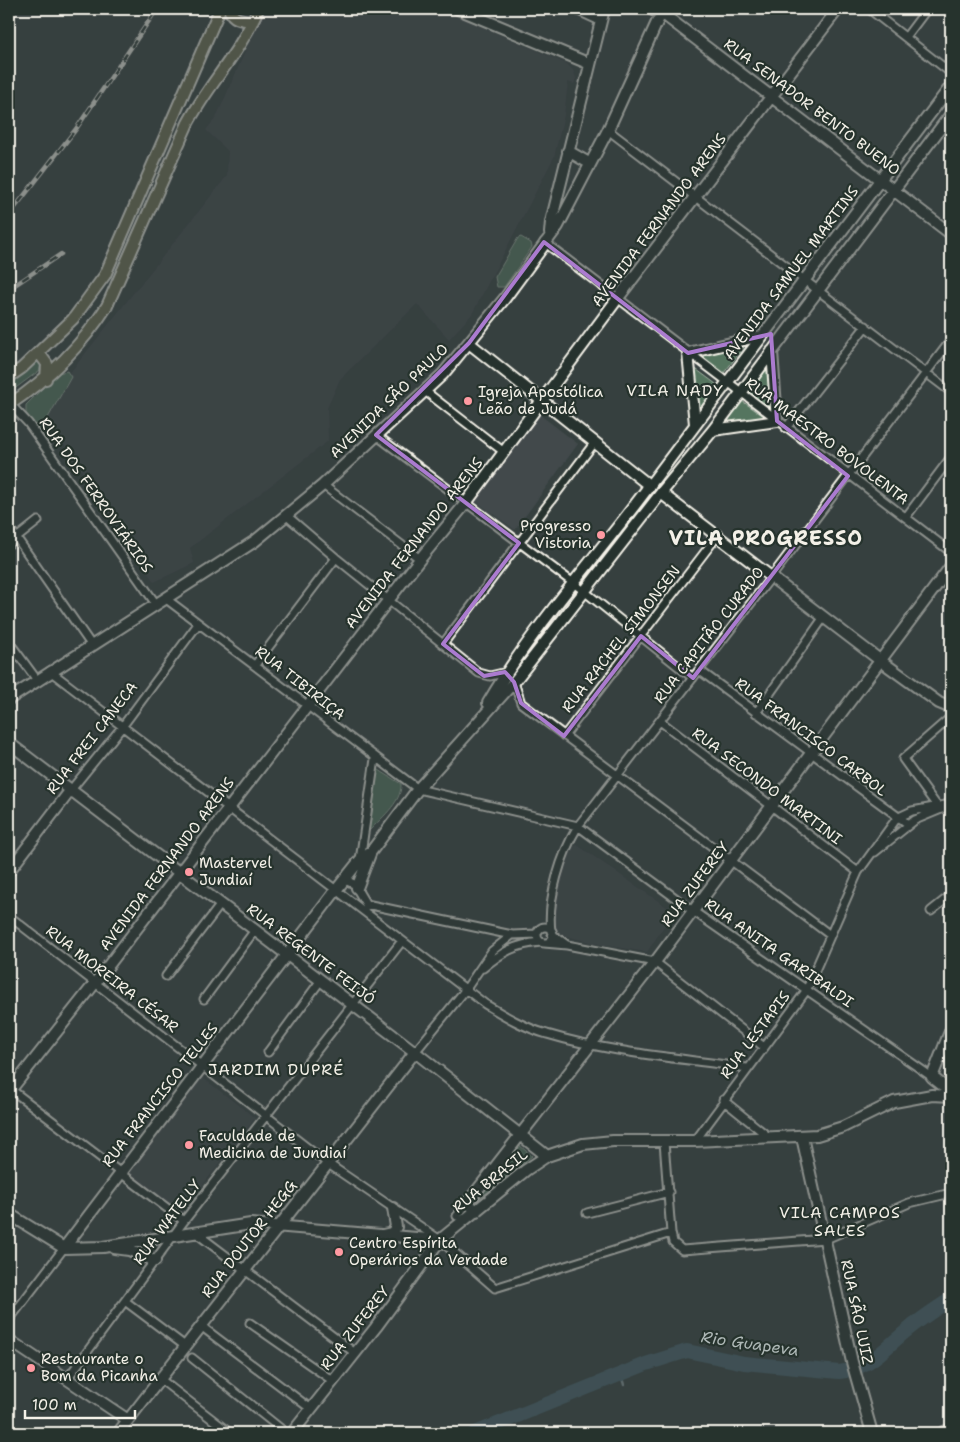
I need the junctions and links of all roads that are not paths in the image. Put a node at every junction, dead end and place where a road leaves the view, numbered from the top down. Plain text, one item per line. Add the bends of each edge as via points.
1 (220, 9) edge
2 (229, 9) edge
3 (258, 9) edge
4 (458, 9) edge
5 (574, 9) edge
6 (604, 9) edge
7 (838, 9) edge
8 (869, 9) edge
9 (927, 9) edge
10 (663, 11) edge
11 (253, 21) junction
12 (600, 21) junction
13 (906, 37) junction
14 (590, 64) junction
15 (951, 73) edge
16 (951, 86) edge
17 (772, 97) junction
18 (951, 114) edge
19 (608, 130) junction
20 (568, 151) junction
21 (589, 163) junction
22 (882, 179) junction
23 (895, 189) junction
24 (695, 198) junction
25 (951, 234) edge
26 (547, 238) junction
27 (804, 281) junction
28 (817, 290) junction
29 (618, 298) junction
30 (866, 326) junction
31 (761, 336) junction
32 (951, 340) edge
33 (470, 343) junction
34 (772, 351) junction
35 (39, 353) junction
36 (688, 353) junction
37 (926, 373) junction
38 (9, 377) edge
39 (46, 379) junction
40 (726, 382) junction
41 (425, 391) junction
42 (951, 392) edge
43 (741, 394) junction
44 (542, 400) junction
45 (9, 405) edge
46 (777, 421) junction
47 (695, 424) junction
48 (786, 428) junction
49 (713, 430) junction
50 (376, 435) junction
51 (595, 442) junction
52 (504, 452) junction
53 (951, 457) edge
54 (848, 476) junction
55 (323, 485) junction
56 (650, 486) junction
57 (660, 493) junction
58 (466, 503) junction
59 (287, 516) junction
60 (906, 517) junction
61 (38, 521) dead end
62 (9, 527) edge
63 (718, 535) junction
64 (17, 538) junction
65 (519, 542) junction
66 (9, 544) edge
67 (951, 552) edge
68 (336, 558) junction
69 (420, 559) junction
70 (951, 566) edge
71 (772, 576) junction
72 (572, 583) junction
73 (584, 591) junction
74 (161, 601) junction
75 (388, 601) junction
76 (824, 618) junction
77 (198, 624) junction
78 (641, 636) junction
79 (9, 642) edge
80 (443, 644) junction
81 (92, 646) junction
82 (880, 660) junction
83 (255, 665) junction
84 (699, 670) junction
85 (50, 671) junction
86 (507, 672) junction
87 (693, 678) junction
88 (37, 680) junction
89 (514, 682) junction
90 (9, 699) edge
91 (307, 706) junction
92 (951, 708) edge
93 (756, 713) junction
94 (951, 717) edge
95 (478, 720) junction
96 (660, 722) junction
97 (122, 727) junction
98 (564, 736) junction
99 (9, 743) edge
100 (810, 753) junction
101 (375, 759) junction
102 (618, 775) junction
103 (418, 789) junction
104 (70, 791) junction
105 (951, 804) edge
106 (771, 806) junction
107 (937, 806) junction
108 (229, 809) junction
109 (897, 818) junction
110 (908, 824) junction
111 (578, 826) junction
112 (370, 853) junction
113 (867, 859) junction
114 (360, 860) junction
115 (732, 860) junction
116 (9, 871) edge
117 (858, 872) junction
118 (180, 873) junction
119 (345, 880) junction
120 (336, 889) junction
121 (358, 889) junction
122 (951, 895) edge
123 (347, 898) junction
124 (221, 904) junction
125 (366, 904) junction
126 (693, 911) junction
127 (931, 911) dead end
128 (550, 914) junction
129 (9, 916) edge
130 (376, 919) junction
131 (255, 930) junction
132 (539, 932) junction
133 (552, 933) junction
134 (512, 935) junction
135 (830, 935) junction
136 (402, 941) junction
137 (543, 942) junction
138 (567, 945) junction
139 (287, 955) junction
140 (655, 962) junction
141 (480, 969) junction
142 (166, 976) dead end
143 (321, 980) junction
144 (95, 983) junction
145 (466, 989) junction
146 (806, 991) junction
147 (204, 999) dead end
148 (353, 1004) junction
149 (951, 1029) edge
150 (593, 1044) junction
151 (764, 1047) junction
152 (268, 1052) dead end
153 (415, 1052) junction
154 (201, 1066) junction
155 (747, 1068) junction
156 (932, 1077) junction
157 (10, 1090) edge
158 (951, 1094) edge
159 (724, 1100) junction
160 (268, 1115) junction
161 (522, 1135) junction
162 (802, 1137) junction
163 (771, 1138) junction
164 (695, 1141) junction
165 (664, 1142) junction
166 (547, 1156) junction
167 (328, 1163) junction
168 (119, 1173) junction
169 (669, 1192) junction
170 (951, 1192) edge
171 (468, 1202) junction
172 (393, 1208) junction
173 (476, 1212) junction
174 (587, 1213) dead end
175 (9, 1214) edge
176 (457, 1216) dead end
177 (184, 1221) junction
178 (278, 1226) junction
179 (196, 1233) junction
180 (671, 1233) junction
181 (382, 1235) junction
182 (173, 1236) junction
183 (826, 1239) junction
184 (440, 1240) junction
185 (103, 1247) junction
186 (64, 1248) junction
187 (155, 1261) junction
188 (245, 1269) junction
189 (125, 1301) junction
190 (9, 1320) edge
191 (250, 1323) dead end
192 (201, 1326) junction
193 (9, 1340) edge
194 (185, 1346) junction
195 (355, 1353) junction
196 (192, 1358) dead end
197 (67, 1379) junction
198 (160, 1379) junction
199 (333, 1381) junction
200 (311, 1409) junction
201 (128, 1420) junction
202 (951, 1429) edge
203 (118, 1433) edge
204 (230, 1433) edge
205 (286, 1433) edge
206 (292, 1433) edge
207 (872, 1433) edge
208 (942, 1433) edge

1 - 35 main road via 105,275 73,319
2 - 11 main road via 232,16
3 - 11 main road
4 - 14 main road
5 - 12 street
6 - 12 main road
7 - 17 main road, AVENIDA FERNANDO ARENS
8 - 13 street
9 - 13 street
10 - 17 main road, RUA SENADOR BENTO BUENO
10 - 19 main road, AVENIDA SÃO PAULO
11 - 39 main road via 233,58 201,98 188,123 107,306 91,331
12 - 14 main road
13 - 15 street
14 - 20 main road
16 - 22 main road, AVENIDA SAMUEL MARTINS
17 - 22 main road, RUA SENADOR BENTO BUENO
17 - 24 main road, AVENIDA FERNANDO ARENS
18 - 23 main road, AVENIDA SAMUEL MARTINS
19 - 21 main road, AVENIDA SÃO PAULO
19 - 24 street
20 - 21 main road
20 - 26 main road
21 - 26 main road, AVENIDA SÃO PAULO via 558,226
22 - 23 main road, RUA SENADOR BENTO BUENO
22 - 27 main road, AVENIDA SAMUEL MARTINS
23 - 25 main road, RUA SENADOR BENTO BUENO
23 - 28 main road, AVENIDA SAMUEL MARTINS
24 - 27 street
24 - 29 main road, AVENIDA FERNANDO ARENS
26 - 29 street, RUA MAESTRO BOVOLENTA
26 - 33 main road, AVENIDA SÃO PAULO
27 - 28 street
27 - 31 main road, AVENIDA SAMUEL MARTINS
28 - 30 street
28 - 34 main road, AVENIDA SAMUEL MARTINS
29 - 36 street, RUA MAESTRO BOVOLENTA
29 - 44 main road, AVENIDA FERNANDO ARENS
30 - 37 street
30 - 48 street
31 - 36 main road
31 - 40 main road, AVENIDA SAMUEL MARTINS
32 - 37 street, RUA CAPITÃO CURADO
33 - 41 main road, AVENIDA SÃO PAULO
33 - 44 main road
34 - 43 main road, AVENIDA SAMUEL MARTINS
34 - 46 main road
35 - 38 main road
35 - 39 main road via 47,364
36 - 40 street, RUA MAESTRO BOVOLENTA
36 - 47 main road
37 - 42 street
37 - 54 street, RUA CAPITÃO CURADO
39 - 45 main road
40 - 43 street, RUA MAESTRO BOVOLENTA
40 - 47 main road, AVENIDA SAMUEL MARTINS
41 - 50 main road, AVENIDA SÃO PAULO
41 - 52 street
43 - 46 street, RUA MAESTRO BOVOLENTA
43 - 49 main road, AVENIDA SAMUEL MARTINS
44 - 51 main road
44 - 52 main road, AVENIDA FERNANDO ARENS
45 - 74 street, RUA DOS FERROVIÁRIOS via 28,423
46 - 48 street, RUA MAESTRO BOVOLENTA
46 - 49 main road
47 - 56 main road, AVENIDA SAMUEL MARTINS
48 - 54 street, RUA MAESTRO BOVOLENTA
49 - 57 main road, AVENIDA SAMUEL MARTINS
50 - 55 main road, AVENIDA SÃO PAULO
50 - 58 street
51 - 56 main road
51 - 65 street
52 - 58 main road, AVENIDA FERNANDO ARENS
53 - 60 street
54 - 60 street, RUA MAESTRO BOVOLENTA
54 - 71 street, RUA CAPITÃO CURADO
55 - 59 main road, AVENIDA SÃO PAULO
55 - 69 street
56 - 72 main road, AVENIDA SAMUEL MARTINS
57 - 63 main road
57 - 73 main road, AVENIDA SAMUEL MARTINS
58 - 65 street
58 - 69 main road, AVENIDA FERNANDO ARENS
59 - 68 street
59 - 74 main road, AVENIDA SÃO PAULO via 256,541
60 - 67 street, RUA MAESTRO BOVOLENTA
61 - 64 street
62 - 64 street
63 - 71 main road
63 - 78 street, RUA RACHEL SIMONSEN
64 - 66 street
64 - 81 street
65 - 72 street
65 - 80 street
68 - 75 street
68 - 83 street
69 - 75 main road, AVENIDA FERNANDO ARENS
70 - 82 main road, RUA ZUFEREY
71 - 76 main road
71 - 84 street, RUA CAPITÃO CURADO
72 - 73 street
72 - 86 main road, AVENIDA SAMUEL MARTINS
73 - 78 street
73 - 89 main road, AVENIDA SAMUEL MARTINS
74 - 77 street, RUA TIBIRIÇA
74 - 81 main road, AVENIDA SÃO PAULO
75 - 80 street
75 - 91 main road, AVENIDA FERNANDO ARENS
76 - 82 main road
76 - 93 street
77 - 83 street, RUA TIBIRIÇA
77 - 97 street, RUA FREI CANECA
78 - 87 street
78 - 98 street, RUA RACHEL SIMONSEN
79 - 88 street
80 - 86 street via 479,673 490,676
81 - 85 main road, AVENIDA SÃO PAULO
82 - 92 main road via 939,703
82 - 100 main road, RUA ZUFEREY
83 - 91 street, RUA TIBIRIÇA
84 - 87 street, RUA CAPITÃO CURADO
84 - 93 street, RUA FRANCISCO CARBOL
85 - 88 main road, AVENIDA SÃO PAULO
85 - 97 street
86 - 89 main road
86 - 95 main road, AVENIDA SAMUEL MARTINS
87 - 96 street, RUA CAPITÃO CURADO
88 - 90 main road, AVENIDA SÃO PAULO
89 - 95 main road, AVENIDA SAMUEL MARTINS
89 - 98 street via 521,703
91 - 101 street, RUA TIBIRIÇA
91 - 108 main road, AVENIDA FERNANDO ARENS
93 - 100 street, RUA FRANCISCO CARBOL
94 - 107 street via 903,759
95 - 103 main road, AVENIDA SAMUEL MARTINS
96 - 102 street, RUA CAPITÃO CURADO
96 - 106 street, RUA SECONDO MARTINI
97 - 104 street, RUA FREI CANECA
97 - 108 street
98 - 102 street
99 - 104 main road, RUA REGENTE FEIJÓ
100 - 106 main road, RUA ZUFEREY
100 - 109 street, RUA FRANCISCO CARBOL
101 - 103 street, RUA TIBIRIÇA
101 - 114 street
102 - 111 street, RUA CAPITÃO CURADO
102 - 115 street
103 - 111 street, RUA ANITA GARIBALDI
103 - 112 main road, AVENIDA SAMUEL MARTINS
104 - 116 main road, RUA FREI CANECA
104 - 118 main road, RUA REGENTE FEIJÓ
105 - 107 street, RUA LESTAPIS
105 - 110 street, RUA LESTAPIS
106 - 115 main road, RUA ZUFEREY
106 - 117 street, RUA SECONDO MARTINI
107 - 109 street, RUA LESTAPIS
108 - 118 main road, AVENIDA FERNANDO ARENS
108 - 120 street
109 - 110 street, RUA FRANCISCO CARBOL
109 - 113 street, RUA LESTAPIS
110 - 113 street, RUA LESTAPIS
111 - 126 street, RUA ANITA GARIBALDI
111 - 128 street, RUA CAPITÃO CURADO via 564,848
112 - 114 main road, AVENIDA SAMUEL MARTINS
112 - 121 main road
113 - 117 street, RUA LESTAPIS
114 - 119 main road, AVENIDA SAMUEL MARTINS
115 - 126 main road, RUA ZUFEREY
115 - 135 street
117 - 135 street, RUA LESTAPIS
118 - 124 main road, RUA REGENTE FEIJÓ
118 - 144 main road, AVENIDA FERNANDO ARENS
119 - 120 main road, AVENIDA SAMUEL MARTINS
119 - 121 street
120 - 123 street
120 - 139 main road, RUA FRANCISCO TELLES
121 - 123 street
121 - 125 street
122 - 127 street
123 - 130 street
124 - 131 main road, RUA REGENTE FEIJÓ
124 - 142 street
125 - 130 street
125 - 134 street
126 - 140 main road, RUA ZUFEREY
126 - 146 street, RUA ANITA GARIBALDI
128 - 132 street
128 - 133 street
129 - 144 street, RUA MOREIRA CÉSAR
130 - 136 street
131 - 139 main road, RUA REGENTE FEIJÓ
131 - 147 street
132 - 133 street via 546,928
132 - 134 street
132 - 137 street
133 - 137 street via 551,939
133 - 138 street
134 - 141 street, RUA DOUTOR HEGG via 492,951
135 - 146 street, RUA LESTAPIS
136 - 145 street
136 - 148 street, RUA WATELLY
137 - 138 street, RUA DOUTOR HEGG
137 - 141 street, RUA DOUTOR HEGG via 513,947
138 - 140 street, RUA DOUTOR HEGG
139 - 143 main road, RUA REGENTE FEIJÓ
139 - 154 main road, RUA FRANCISCO TELLES
140 - 150 main road, RUA ZUFEREY
140 - 151 street
141 - 145 street, RUA DOUTOR HEGG
143 - 148 main road, RUA REGENTE FEIJÓ
143 - 152 street
144 - 154 street, RUA MOREIRA CÉSAR
144 - 157 main road, AVENIDA FERNANDO ARENS
145 - 150 street via 516,1022 546,1034
145 - 153 street, RUA DOUTOR HEGG
146 - 151 street, RUA LESTAPIS
146 - 156 street, RUA ANITA GARIBALDI
148 - 153 main road, RUA REGENTE FEIJÓ
148 - 160 street, RUA WATELLY
149 - 156 main road
150 - 155 street
150 - 161 main road, RUA ZUFEREY
151 - 155 street, RUA LESTAPIS
153 - 161 main road, RUA REGENTE FEIJÓ
153 - 167 main road, RUA DOUTOR HEGG
154 - 160 street, RUA MOREIRA CÉSAR
154 - 168 main road, RUA FRANCISCO TELLES
155 - 159 street, RUA LESTAPIS
156 - 158 main road, RUA ANITA GARIBALDI
157 - 168 street
158 - 162 main road, RUA BRASIL via 894,1102 829,1133
159 - 163 street
159 - 164 street, RUA LESTAPIS
160 - 167 street, RUA MOREIRA CÉSAR
160 - 177 street, RUA WATELLY
161 - 166 main road, RUA REGENTE FEIJÓ
161 - 171 main road, RUA ZUFEREY
162 - 163 main road, RUA BRASIL
162 - 183 main road, RUA SÃO LUIZ
163 - 164 main road, RUA BRASIL
164 - 165 main road, RUA BRASIL
165 - 166 main road, RUA BRASIL via 584,1144
165 - 169 street
166 - 173 main road, RUA BRASIL
167 - 172 street, RUA MOREIRA CÉSAR
167 - 178 main road, RUA DOUTOR HEGG
168 - 177 street
168 - 186 main road, RUA FRANCISCO TELLES
169 - 174 street
169 - 180 street
170 - 183 street via 909,1203
171 - 173 main road
171 - 176 street, RUA ZUFEREY
172 - 181 main road via 396,1227 392,1233
172 - 184 street, RUA MOREIRA CÉSAR
173 - 184 main road, RUA BRASIL
175 - 186 main road
177 - 182 street, RUA WATELLY
178 - 179 main road via 251,1224
178 - 181 main road
178 - 188 main road, RUA DOUTOR HEGG
179 - 182 main road
179 - 188 street
180 - 183 street via 673,1242 682,1250
180 - 184 street, RUA MOREIRA CÉSAR via 495,1288
181 - 184 main road
182 - 185 main road
182 - 187 street, RUA WATELLY
183 - 207 main road, RUA SÃO LUIZ via 852,1362
184 - 195 main road, RUA ZUFEREY
185 - 186 main road
185 - 187 main road via 129,1250
186 - 190 street, RUA FRANCISCO TELLES
187 - 189 street, RUA WATELLY
188 - 192 main road, RUA DOUTOR HEGG
188 - 195 street
189 - 194 street
189 - 197 street, RUA WATELLY
191 - 199 street
192 - 194 main road, RUA DOUTOR HEGG
192 - 200 street
193 - 197 main road
194 - 198 main road, RUA DOUTOR HEGG
195 - 199 main road, RUA ZUFEREY
196 - 205 street
197 - 201 main road
198 - 201 main road, RUA DOUTOR HEGG
198 - 204 street
199 - 200 main road, RUA ZUFEREY
200 - 206 main road, RUA ZUFEREY
201 - 203 main road, RUA DOUTOR HEGG
202 - 208 main road

